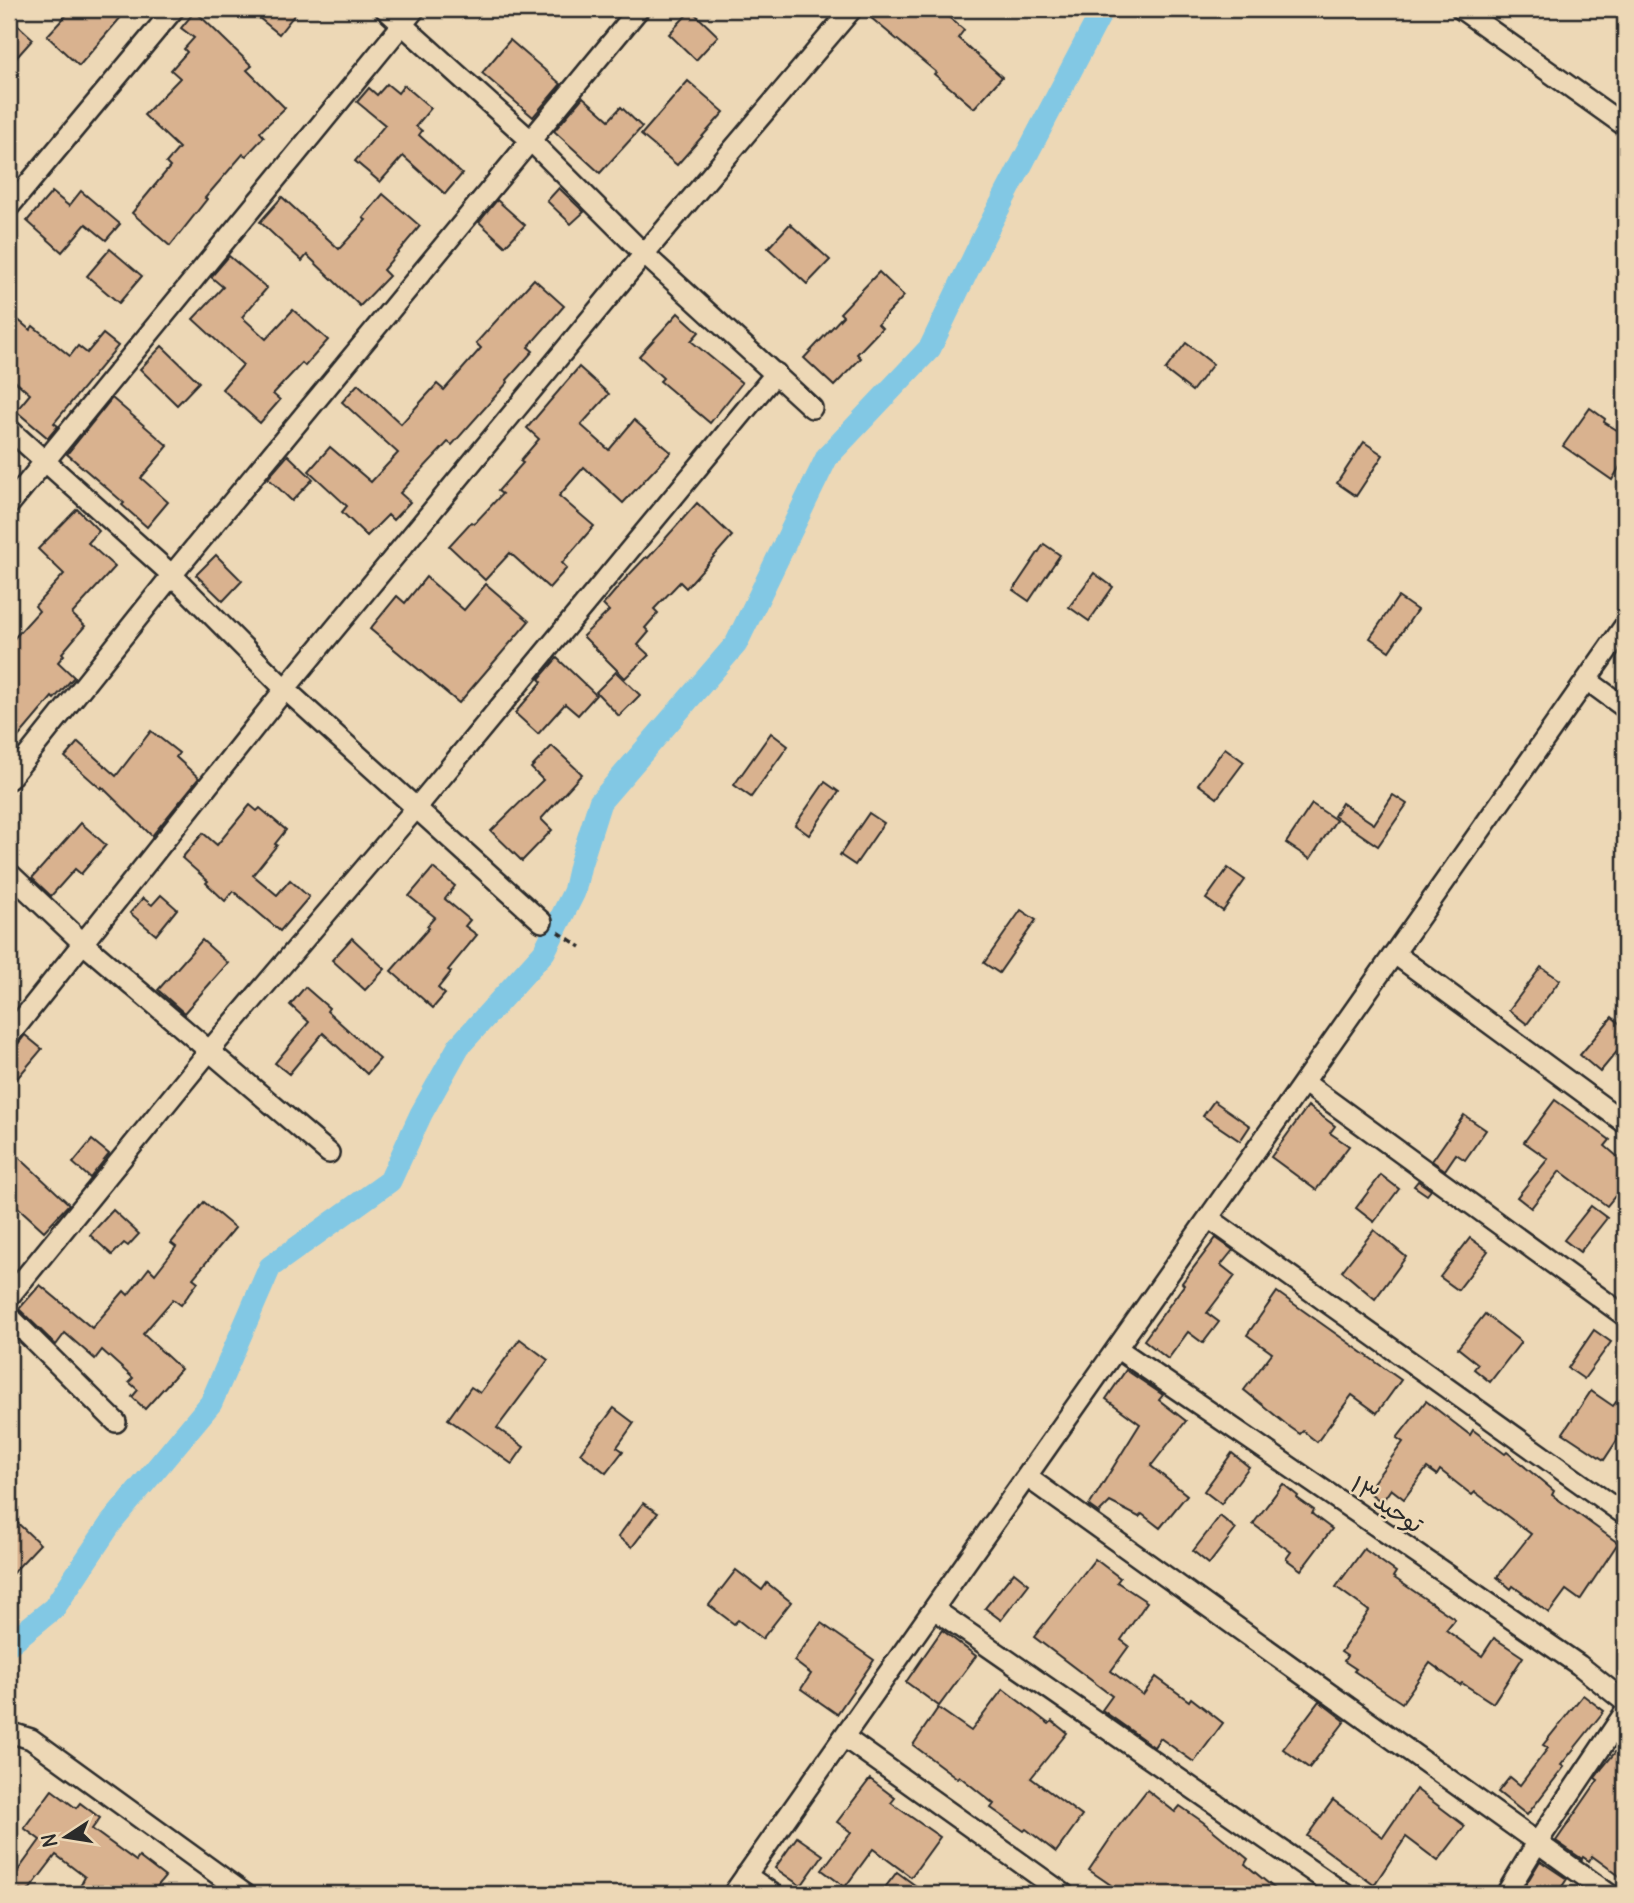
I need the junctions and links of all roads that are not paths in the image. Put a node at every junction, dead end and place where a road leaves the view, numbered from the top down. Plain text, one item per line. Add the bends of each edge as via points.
1 (174, 9) edge
2 (385, 9) edge
3 (415, 9) edge
4 (639, 9) edge
5 (852, 9) edge
6 (1461, 9) edge
7 (402, 25) junction
8 (1625, 126) edge
9 (529, 139) junction
10 (9, 207) edge
11 (644, 254) junction
12 (776, 373) junction
13 (812, 408) dead end
14 (9, 429) edge
15 (43, 462) junction
16 (9, 505) edge
17 (172, 575) junction
18 (1625, 625) edge
19 (1587, 680) junction
20 (285, 689) junction
21 (1625, 708) edge
22 (9, 779) edge
23 (417, 807) junction
24 (9, 873) edge
25 (542, 922) road end
26 (84, 944) junction
27 (1395, 954) junction
28 (9, 1036) edge
29 (210, 1051) junction
30 (1305, 1083) junction
31 (1625, 1123) edge
32 (329, 1153) dead end
33 (1210, 1219) junction
34 (9, 1297) edge
35 (1625, 1315) edge
36 (9, 1316) edge
37 (1118, 1349) junction
38 (116, 1422) dead end
39 (1027, 1477) junction
40 (1625, 1515) edge
41 (934, 1609) junction
42 (1625, 1702) edge
43 (1625, 1712) edge
44 (9, 1732) edge
45 (844, 1737) junction
46 (1537, 1843) junction
47 (746, 1875) junction
48 (245, 1894) edge
49 (733, 1894) edge
50 (774, 1894) edge
51 (1063, 1894) edge
52 (1345, 1894) edge
53 (1506, 1894) edge
54 (1609, 1894) edge

1 - 10 street
2 - 7 street
3 - 7 street
4 - 9 street
5 - 11 street
6 - 8 street
7 - 9 street
7 - 15 street
9 - 11 street
9 - 17 street
11 - 12 street
11 - 20 street
12 - 13 street
12 - 23 street
14 - 15 street
15 - 16 street
15 - 17 street
17 - 20 street
17 - 22 street
18 - 19 street
19 - 21 street
19 - 27 street
20 - 23 street
20 - 26 street
23 - 25 street
23 - 29 street
24 - 26 street
26 - 28 street
26 - 29 street
27 - 30 street
27 - 31 street
29 - 32 street
29 - 34 street
30 - 33 street
30 - 35 street
33 - 37 street
33 - 40 street
36 - 38 street
37 - 39 street
37 - 42 street, توحید۱۳ via 1579,1665
39 - 41 street
39 - 46 street
41 - 45 street
41 - 52 street
43 - 46 street
44 - 48 street via 31,1739
45 - 47 street
45 - 51 street
46 - 53 street
46 - 54 street
47 - 49 street
47 - 50 street

